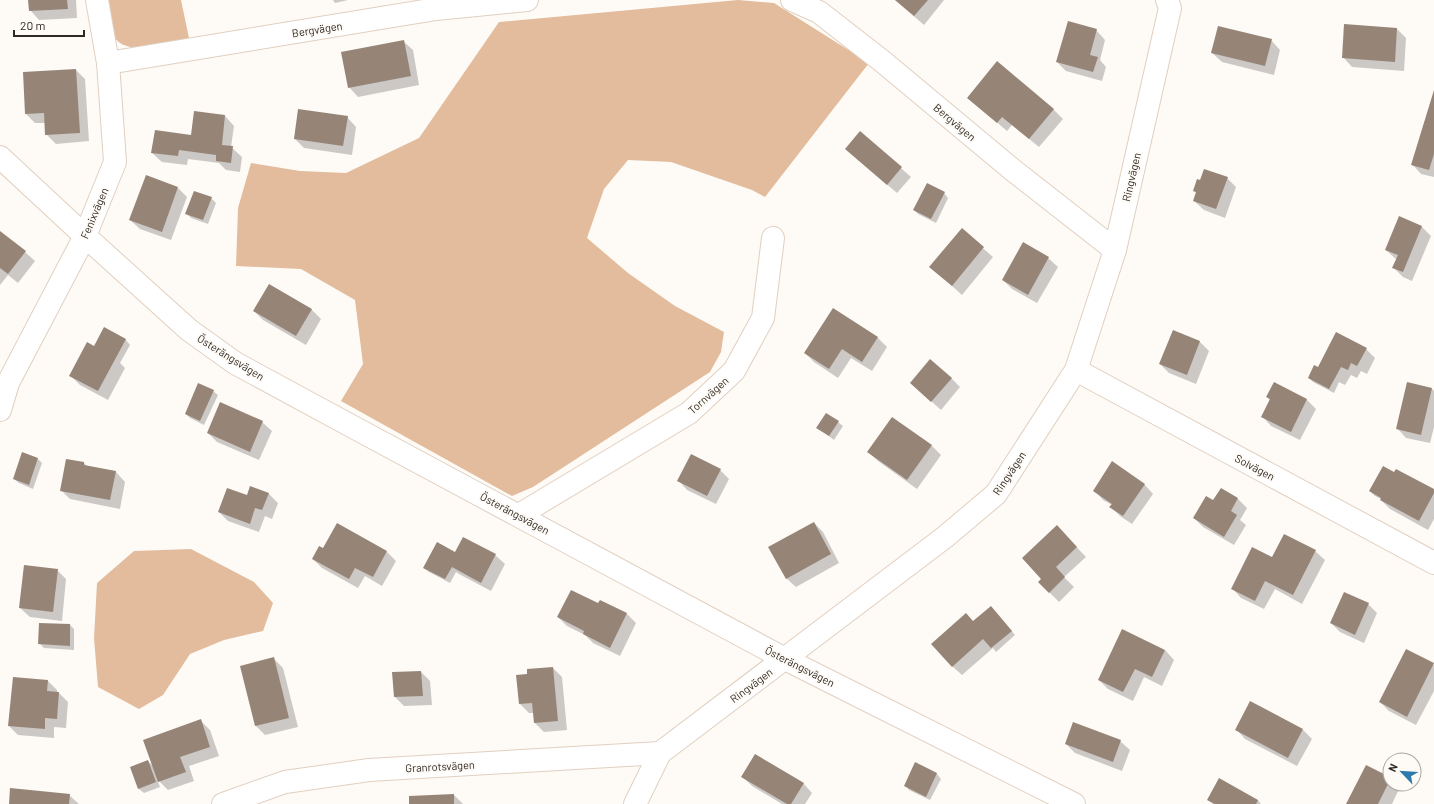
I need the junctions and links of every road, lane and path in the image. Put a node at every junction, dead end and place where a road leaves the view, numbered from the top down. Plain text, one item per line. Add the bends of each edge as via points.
1 (97, 0) edge
2 (527, 0) edge
3 (792, 0) edge
4 (1168, 0) edge
5 (108, 64) junction
6 (0, 156) edge
7 (85, 236) junction
8 (773, 238) dead end
9 (1115, 250) junction
10 (1076, 370) junction
11 (0, 410) edge
12 (519, 515) junction
13 (1434, 563) edge
14 (785, 659) junction
15 (660, 753) junction
16 (223, 804) edge
17 (636, 804) edge
18 (1074, 804) edge

1 - 5 street, Fenixvägen
2 - 5 street, Bergvägen via 436,9
3 - 9 street, Bergvägen via 820,12
4 - 9 street, Ringvägen via 1170,8
5 - 7 street, Fenixvägen via 115,162
6 - 7 street, Österängsvägen
7 - 11 street, Fenixvägen via 8,383
7 - 12 street, Österängsvägen via 188,330 235,363
8 - 12 street, Tornvägen via 763,318 734,371 689,413
9 - 10 street, Ringvägen
10 - 13 street, Solvägen
10 - 14 street, Ringvägen via 996,494 945,537
12 - 14 street, Österängsvägen
14 - 15 street, Ringvägen
14 - 18 street, Österängsvägen
15 - 16 street, Granrotsvägen via 369,770 285,782
15 - 17 street, Ringvägen

